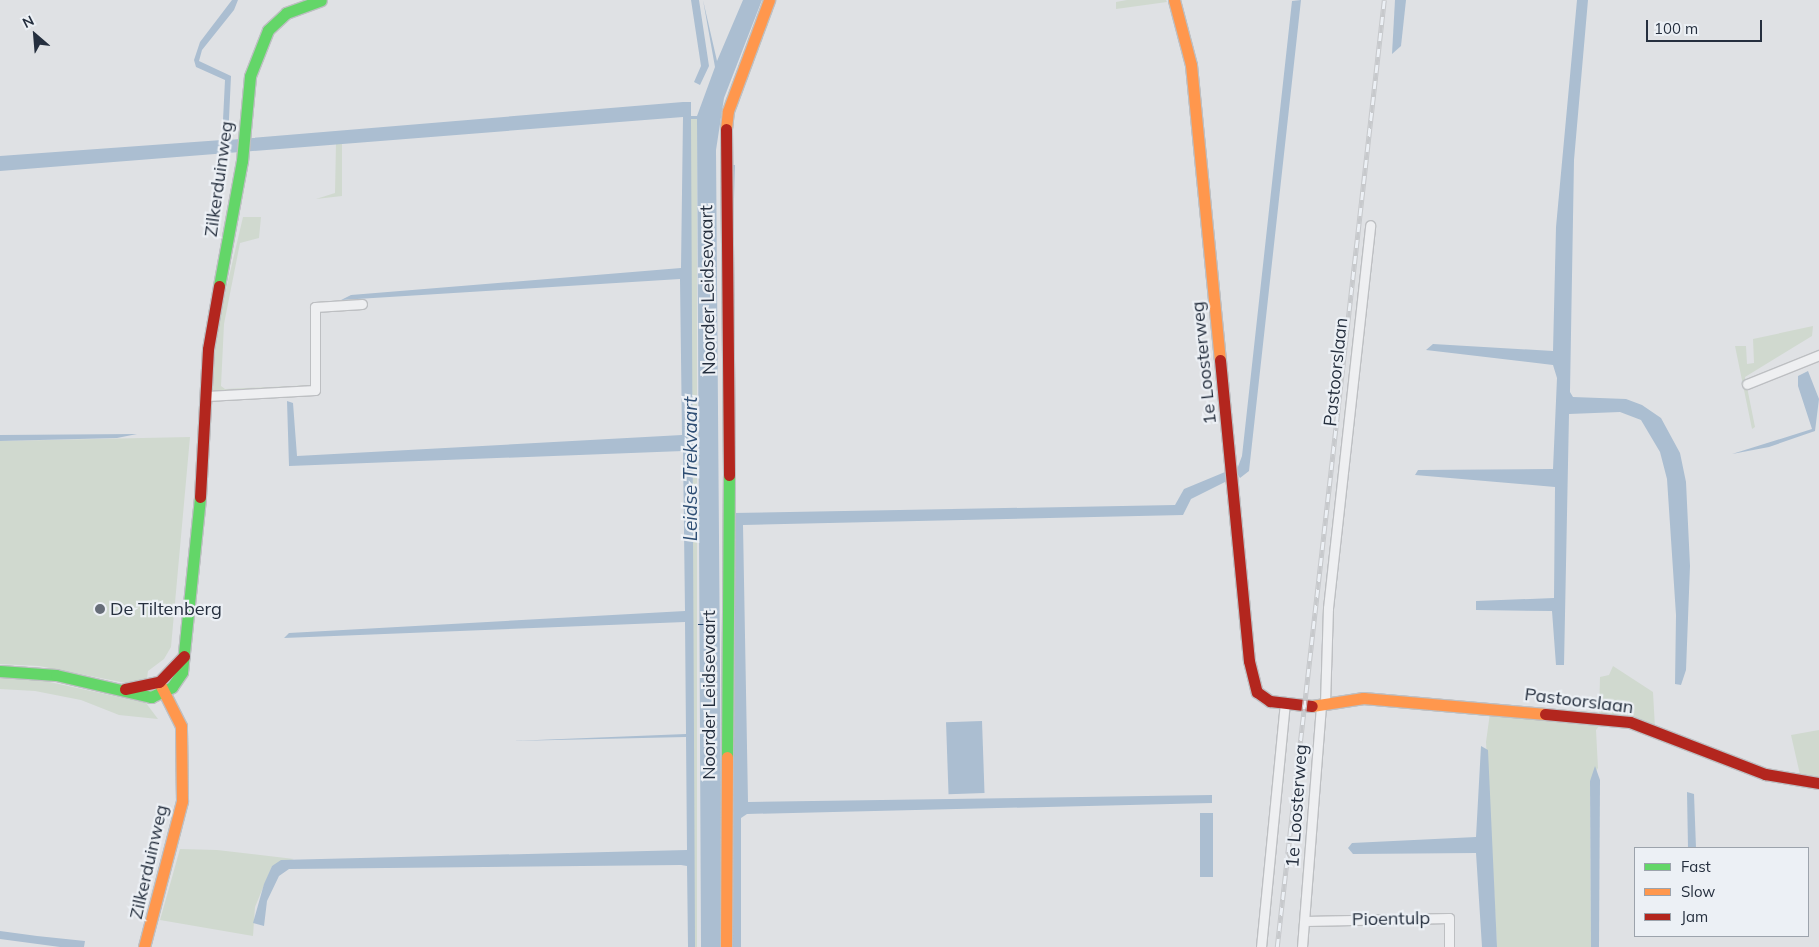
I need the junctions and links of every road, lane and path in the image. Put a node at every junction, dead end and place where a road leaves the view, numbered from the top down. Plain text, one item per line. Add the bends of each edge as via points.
1 (320, 0) edge
2 (769, 0) edge
3 (1174, 0) edge
4 (1370, 225) dead end
5 (362, 304) dead end
6 (1819, 355) edge
7 (1747, 384) dead end
8 (207, 396) junction
9 (0, 671) edge
10 (162, 688) junction
11 (1285, 703) junction
12 (1323, 703) junction
13 (1819, 783) edge
14 (1305, 921) junction
15 (144, 947) edge
16 (726, 947) edge
17 (1261, 947) edge
18 (1302, 947) edge
19 (1449, 947) edge

1 - 8 street, Zilkerduinweg via 286,13 261,41 250,76 243,153 212,322
2 - 16 street, Noorder Leidsevaart via 728,111 724,144
3 - 11 street, 1e Loosterweg via 1191,65 1253,686 1264,698
4 - 12 street, Pastoorslaan via 1328,608
5 - 8 street via 316,307 315,390
6 - 7 street
8 - 10 street, Zilkerduinweg via 182,672
9 - 10 street via 56,675 115,689
10 - 15 street, Zilkerduinweg via 179,723 180,809 168,868
11 - 12 street, 1e Loosterweg
11 - 17 street, 1e Loosterweg
12 - 13 street, Pastoorslaan via 1363,698 1630,722 1765,774
12 - 14 street, 1e Loosterweg
14 - 18 street, 1e Loosterweg
14 - 19 street, Pioentulp via 1449,918

